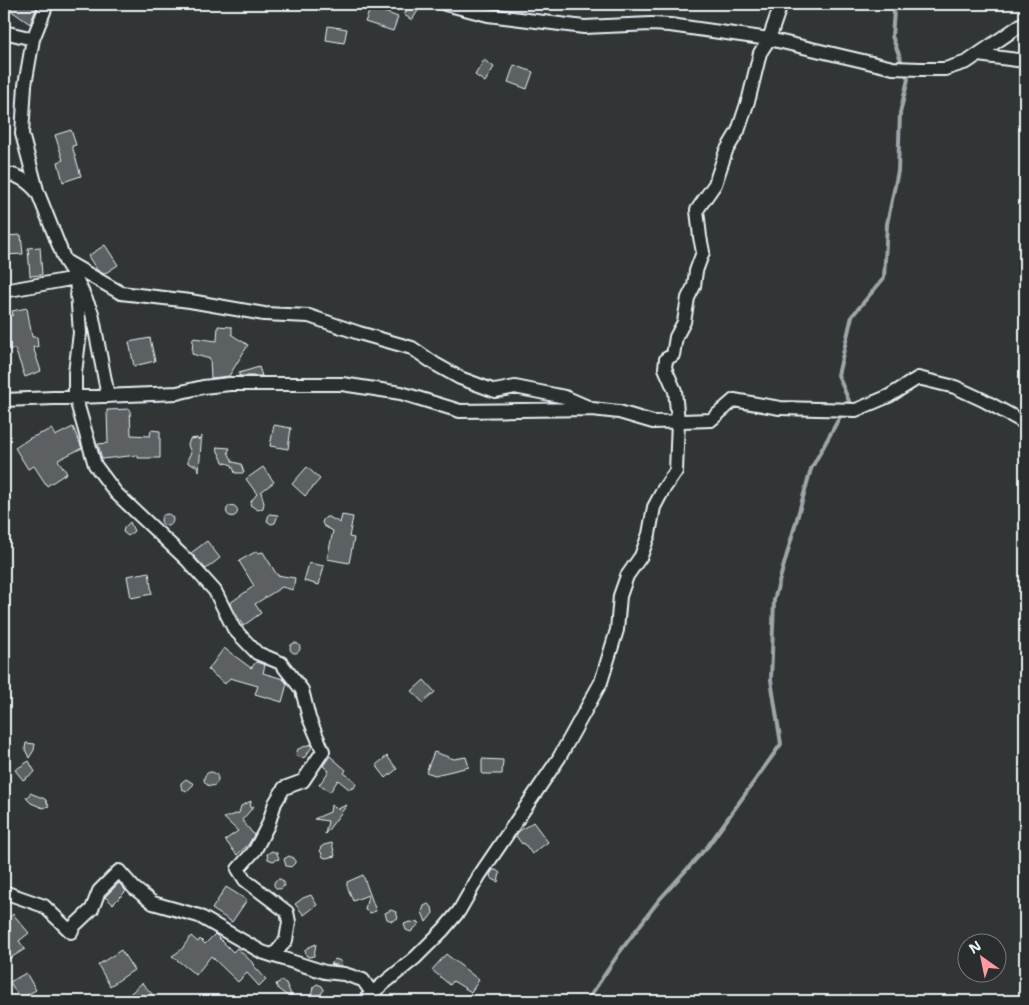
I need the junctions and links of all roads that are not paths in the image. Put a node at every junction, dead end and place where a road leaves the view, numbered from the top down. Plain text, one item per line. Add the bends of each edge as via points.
1 (47, 4) edge
2 (445, 4) edge
3 (781, 4) edge
4 (1025, 22) edge
5 (4, 32) edge
6 (33, 38) junction
7 (769, 39) junction
8 (978, 55) junction
9 (1025, 61) edge
10 (4, 174) edge
11 (38, 193) junction
12 (65, 261) junction
13 (76, 278) junction
14 (4, 292) edge
15 (76, 396) junction
16 (108, 396) junction
17 (4, 400) edge
18 (592, 408) junction
19 (678, 421) junction
20 (1025, 423) edge
21 (4, 892) edge
22 (274, 955) junction
23 (368, 997) edge

1 - 6 street
2 - 7 street via 488,15 554,24 651,24
3 - 7 street
4 - 8 street
5 - 6 street
6 - 11 street via 25,85 22,134
7 - 8 street via 893,68 945,69
7 - 19 street via 760,53 738,131 726,151 715,184 697,210 703,252 684,322 676,337 673,355 666,359 665,368 675,391
8 - 9 street
10 - 11 street via 31,184
11 - 12 street
12 - 13 street
12 - 18 street via 120,293 264,314 309,316 412,348 460,378 495,391 515,387 565,397
13 - 14 street
13 - 15 street via 80,333 75,372
13 - 16 street via 92,313
15 - 16 street
15 - 17 street
15 - 22 street via 95,465 116,493 187,560 215,592 234,629 257,653 281,663 302,690 309,718 323,750 303,780 284,788 254,850 238,869 244,880 287,912 286,940
16 - 18 street via 177,393 230,384 342,384 401,393 460,411
18 - 19 street via 653,422
19 - 20 street via 711,420 734,400 780,408 856,410 889,396 918,378 955,387
19 - 23 street via 676,472 654,507 641,556 627,576 620,596 617,630 601,682 559,758 459,911 414,958
21 - 22 street via 44,906 71,932 92,910 99,891 119,871 153,903 199,916 262,952
22 - 23 street via 325,972 363,980

